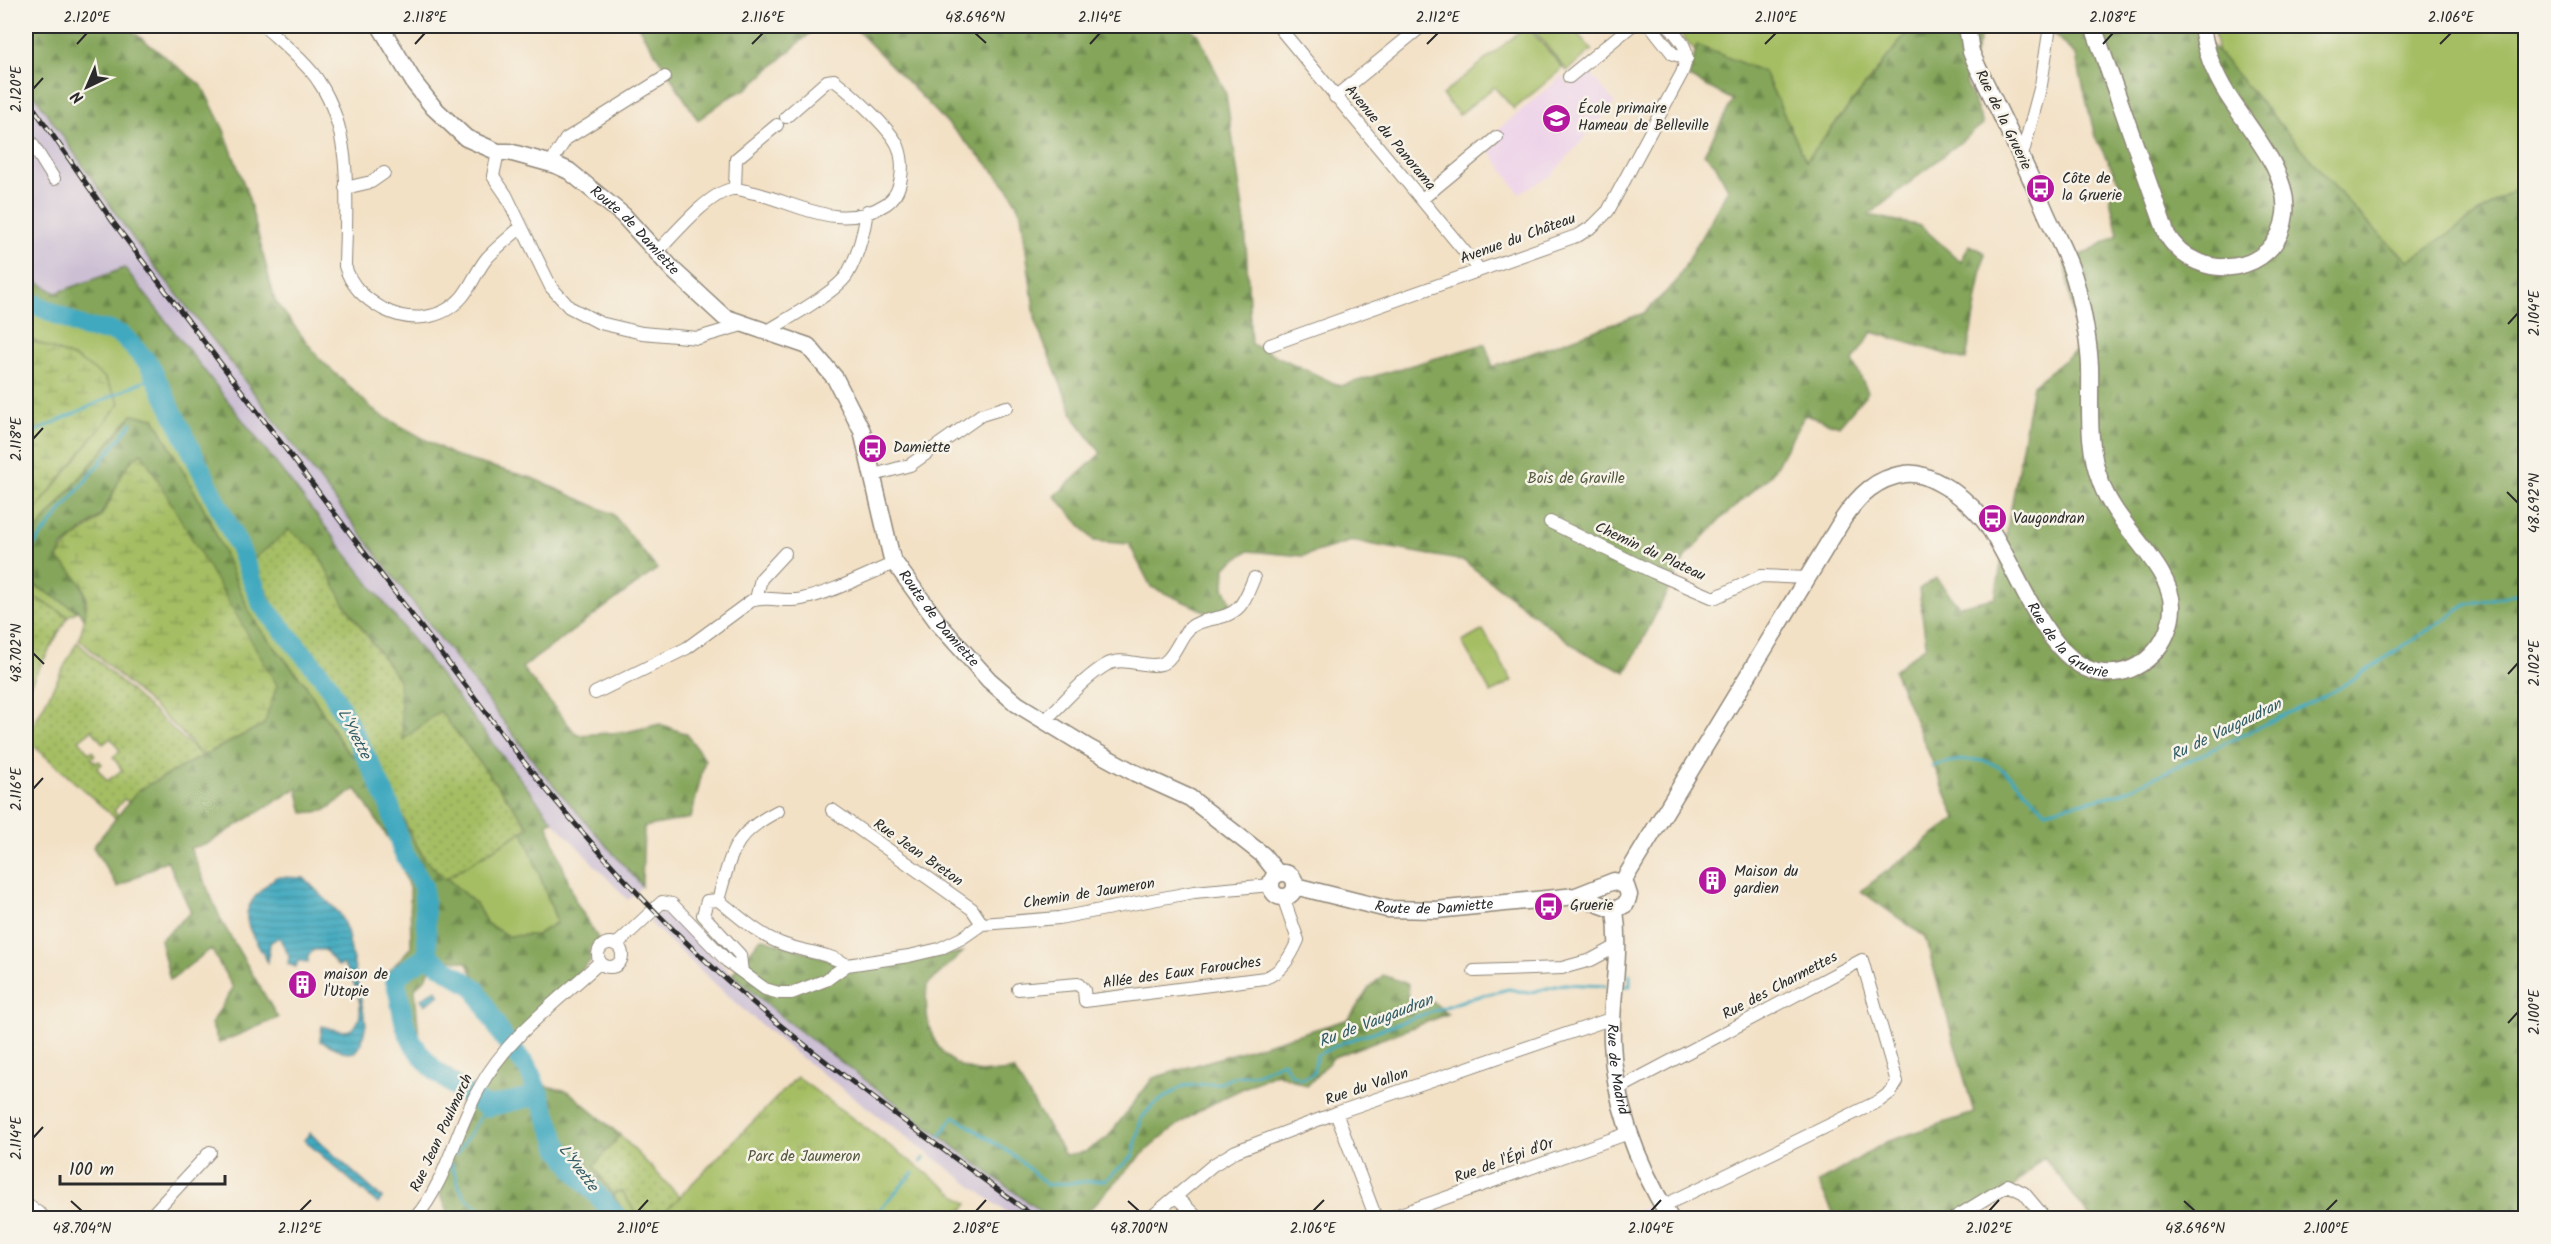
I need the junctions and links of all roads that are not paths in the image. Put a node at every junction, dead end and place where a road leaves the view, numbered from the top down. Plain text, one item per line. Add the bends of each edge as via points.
1 (264, 26) edge
2 (380, 26) edge
3 (1278, 26) edge
4 (1422, 26) edge
5 (1631, 26) edge
6 (1650, 26) edge
7 (1669, 26) edge
8 (1967, 26) edge
9 (2050, 26) edge
10 (2093, 26) edge
11 (2202, 26) edge
12 (1687, 58) junction
13 (665, 77) dead end
14 (1569, 77) dead end
15 (1335, 97) junction
16 (26, 134) edge
17 (1497, 137) dead end
18 (498, 152) junction
19 (2022, 156) junction
20 (550, 164) junction
21 (384, 173) dead end
22 (54, 179) dead end
23 (345, 188) junction
24 (735, 189) junction
25 (1422, 200) junction
26 (867, 211) junction
27 (521, 227) junction
28 (656, 254) junction
29 (1479, 269) junction
30 (742, 325) junction
31 (766, 332) junction
32 (1270, 345) dead end
33 (1007, 407) dead end
34 (873, 475) junction
35 (1550, 522) dead end
36 (785, 553) dead end
37 (895, 563) junction
38 (1254, 578) dead end
39 (1808, 578) junction
40 (756, 599) junction
41 (595, 693) dead end
42 (1044, 721) junction
43 (832, 810) dead end
44 (778, 811) dead end
45 (1274, 880) junction
46 (1614, 883) junction
47 (1289, 892) junction
48 (1576, 896) junction
49 (718, 900) junction
50 (1610, 908) junction
51 (982, 924) junction
52 (616, 945) joint
53 (1619, 945) junction
54 (847, 965) junction
55 (1474, 971) dead end
56 (742, 972) junction
57 (1018, 989) dead end
58 (1613, 1018) junction
59 (1618, 1089) junction
60 (1336, 1113) junction
61 (1629, 1133) junction
62 (210, 1152) dead end
63 (1176, 1197) junction
64 (26, 1209) edge
65 (1667, 1212) edge
66 (39, 1218) edge
67 (149, 1218) edge
68 (415, 1218) edge
69 (1150, 1218) edge
70 (1198, 1218) edge
71 (1376, 1218) edge
72 (1389, 1218) edge
73 (1954, 1218) edge
74 (2045, 1218) edge

1 - 23 street via 318,79 333,107 345,165
2 - 18 street, Route de Damiette via 434,108 466,138
3 - 15 street, Avenue du Panorama
4 - 15 street
5 - 14 street
6 - 12 street via 1672,54
7 - 12 street via 1682,42
8 - 19 street, Rue de la Gruerie via 1971,52
9 - 19 street via 2041,85
10 - 11 street via 2167,235 2192,259 2222,269 2235,268 2253,263 2274,244 2282,230 2286,196 2273,165 2218,78
12 - 29 street, Avenue du Château via 1608,211 1579,235
13 - 20 street via 566,139
15 - 25 street, Avenue du Panorama
16 - 22 street
17 - 25 street
18 - 20 street, Route de Damiette
18 - 27 street via 493,176
19 - 39 street, Rue de la Gruerie via 2070,261 2078,288 2090,365 2091,442 2100,482 2117,516 2166,578 2172,605 2166,637 2149,659 2136,667 2105,673 2081,665 2043,624 1982,518 1953,490 1911,473 1883,479 1854,502
20 - 28 street, Route de Damiette via 580,179 623,215
21 - 23 street via 371,182
23 - 27 street via 345,266 349,281 368,300 403,316 430,318 446,311 463,296 488,256
24 - 26 street via 768,196 822,216 851,218
24 - 26 street via 736,159 827,81 834,80 849,91 897,145 901,182 896,194 886,204
24 - 28 street via 714,197
25 - 29 street, Avenue du Panorama
26 - 31 street via 865,229 848,274
27 - 30 street via 551,287 569,308 600,323 642,333 698,338
28 - 30 street, Route de Damiette via 710,306
29 - 32 street, Avenue du Château
30 - 31 street, Route de Damiette
31 - 34 street, Route de Damiette via 808,346 822,360 862,431
33 - 34 street via 981,415 910,465
34 - 37 street, Route de Damiette
35 - 39 street, Chemin du Plateau via 1714,598 1761,576
36 - 40 street via 761,579
37 - 40 street via 814,596 798,600
37 - 42 street, Route de Damiette via 939,624 988,680
38 - 42 street via 1239,607 1219,619 1196,623 1166,662 1107,664
39 - 46 street, Rue de la Gruerie
40 - 41 street via 687,648
42 - 45 street, Route de Damiette via 1135,773 1190,798 1263,855
43 - 51 street, Rue Jean Breton via 972,909
44 - 49 street via 754,823 736,843
45 - 47 street, Route de Damiette via 1290,875
45 - 51 street, Chemin de Jaumeron via 1059,918
46 - 48 street, Route de Damiette
46 - 50 street via 1599,894
46 - 50 street via 1628,890 1628,899 1623,907
47 - 48 street, Route de Damiette via 1402,910
47 - 57 street, Allée des Eaux Farouches via 1298,940 1282,968 1265,978 1085,1001 1084,990 1078,984
48 - 50 street, Route de Damiette
49 - 54 street via 780,943
49 - 56 street via 707,901 703,915 740,955
50 - 53 street, Rue de Madrid
51 - 54 street, Chemin de Jaumeron via 939,949
52 - 56 street, Chemin de Jaumeron via 666,901
52 - 68 street, Rue Jean Poulmarch via 602,946 598,952 600,962 503,1051 471,1103 433,1189
53 - 55 street via 1591,960 1562,968
53 - 58 street, Rue de Madrid
54 - 56 street, Chemin de Jaumeron via 826,980 792,993 765,988
58 - 59 street, Rue de Madrid
58 - 60 street, Rue du Vallon
59 - 61 street, Rue de Madrid
59 - 65 street, Rue des Charmettes via 1862,960 1897,1082 1891,1092
60 - 63 street, Rue du Vallon via 1236,1151 1212,1165
60 - 71 street
61 - 65 street, Rue de Madrid
61 - 72 street, Rue de l'Épi d'Or
62 - 67 street
63 - 69 street, Rue du Vallon
63 - 70 street
64 - 66 main road
73 - 74 street via 2008,1185 2024,1193

